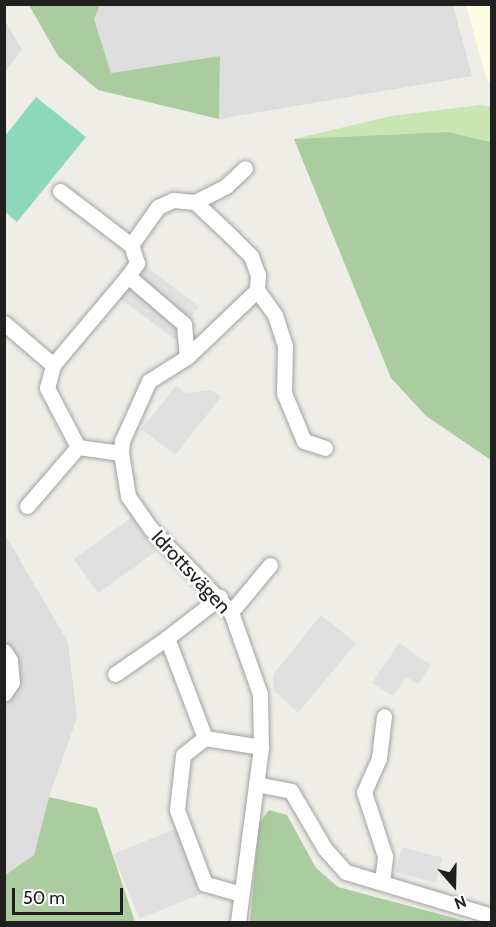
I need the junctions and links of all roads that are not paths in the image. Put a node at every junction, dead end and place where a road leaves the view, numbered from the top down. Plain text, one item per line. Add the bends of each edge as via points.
1 (244, 168) dead end
2 (60, 191) dead end
3 (195, 202) junction
4 (131, 244) junction
5 (128, 276) junction
6 (257, 290) junction
7 (4, 324) edge
8 (187, 357) junction
9 (53, 365) junction
10 (78, 447) junction
11 (325, 448) dead end
12 (121, 453) junction
13 (27, 506) dead end
14 (270, 566) dead end
15 (219, 597) junction
16 (231, 612) junction
17 (167, 638) junction
18 (4, 651) edge
19 (116, 674) dead end
20 (4, 694) edge
21 (384, 716) dead end
22 (205, 738) junction
23 (261, 747) junction
24 (256, 784) junction
25 (382, 882) junction
26 (241, 894) junction
27 (492, 915) edge
28 (238, 922) edge

1 - 3 street via 226,186
2 - 4 street
3 - 4 street via 173,200 158,207
3 - 6 street via 251,256 258,275
4 - 5 street via 137,263
5 - 8 street via 184,324
5 - 9 street
6 - 8 street, Idrottsvägen
6 - 11 street via 275,315 285,346 284,393 304,441
7 - 9 street
8 - 12 street, Idrottsvägen via 149,381 122,441
9 - 10 street via 47,388
10 - 12 street
10 - 13 street
12 - 15 street, Idrottsvägen via 128,496 155,533
14 - 16 street
15 - 16 street, Idrottsvägen
15 - 17 street
16 - 23 street, Idrottsvägen via 260,694
17 - 19 street
17 - 22 street
18 - 20 street via 10,660 12,682
21 - 25 street via 379,758 364,792 385,856
22 - 23 street
22 - 26 street via 183,755 177,810 205,884
23 - 24 street, Idrottsvägen
24 - 25 street via 291,791 325,849 346,872
24 - 26 street, Idrottsvägen
25 - 27 street
26 - 28 street, Idrottsvägen

